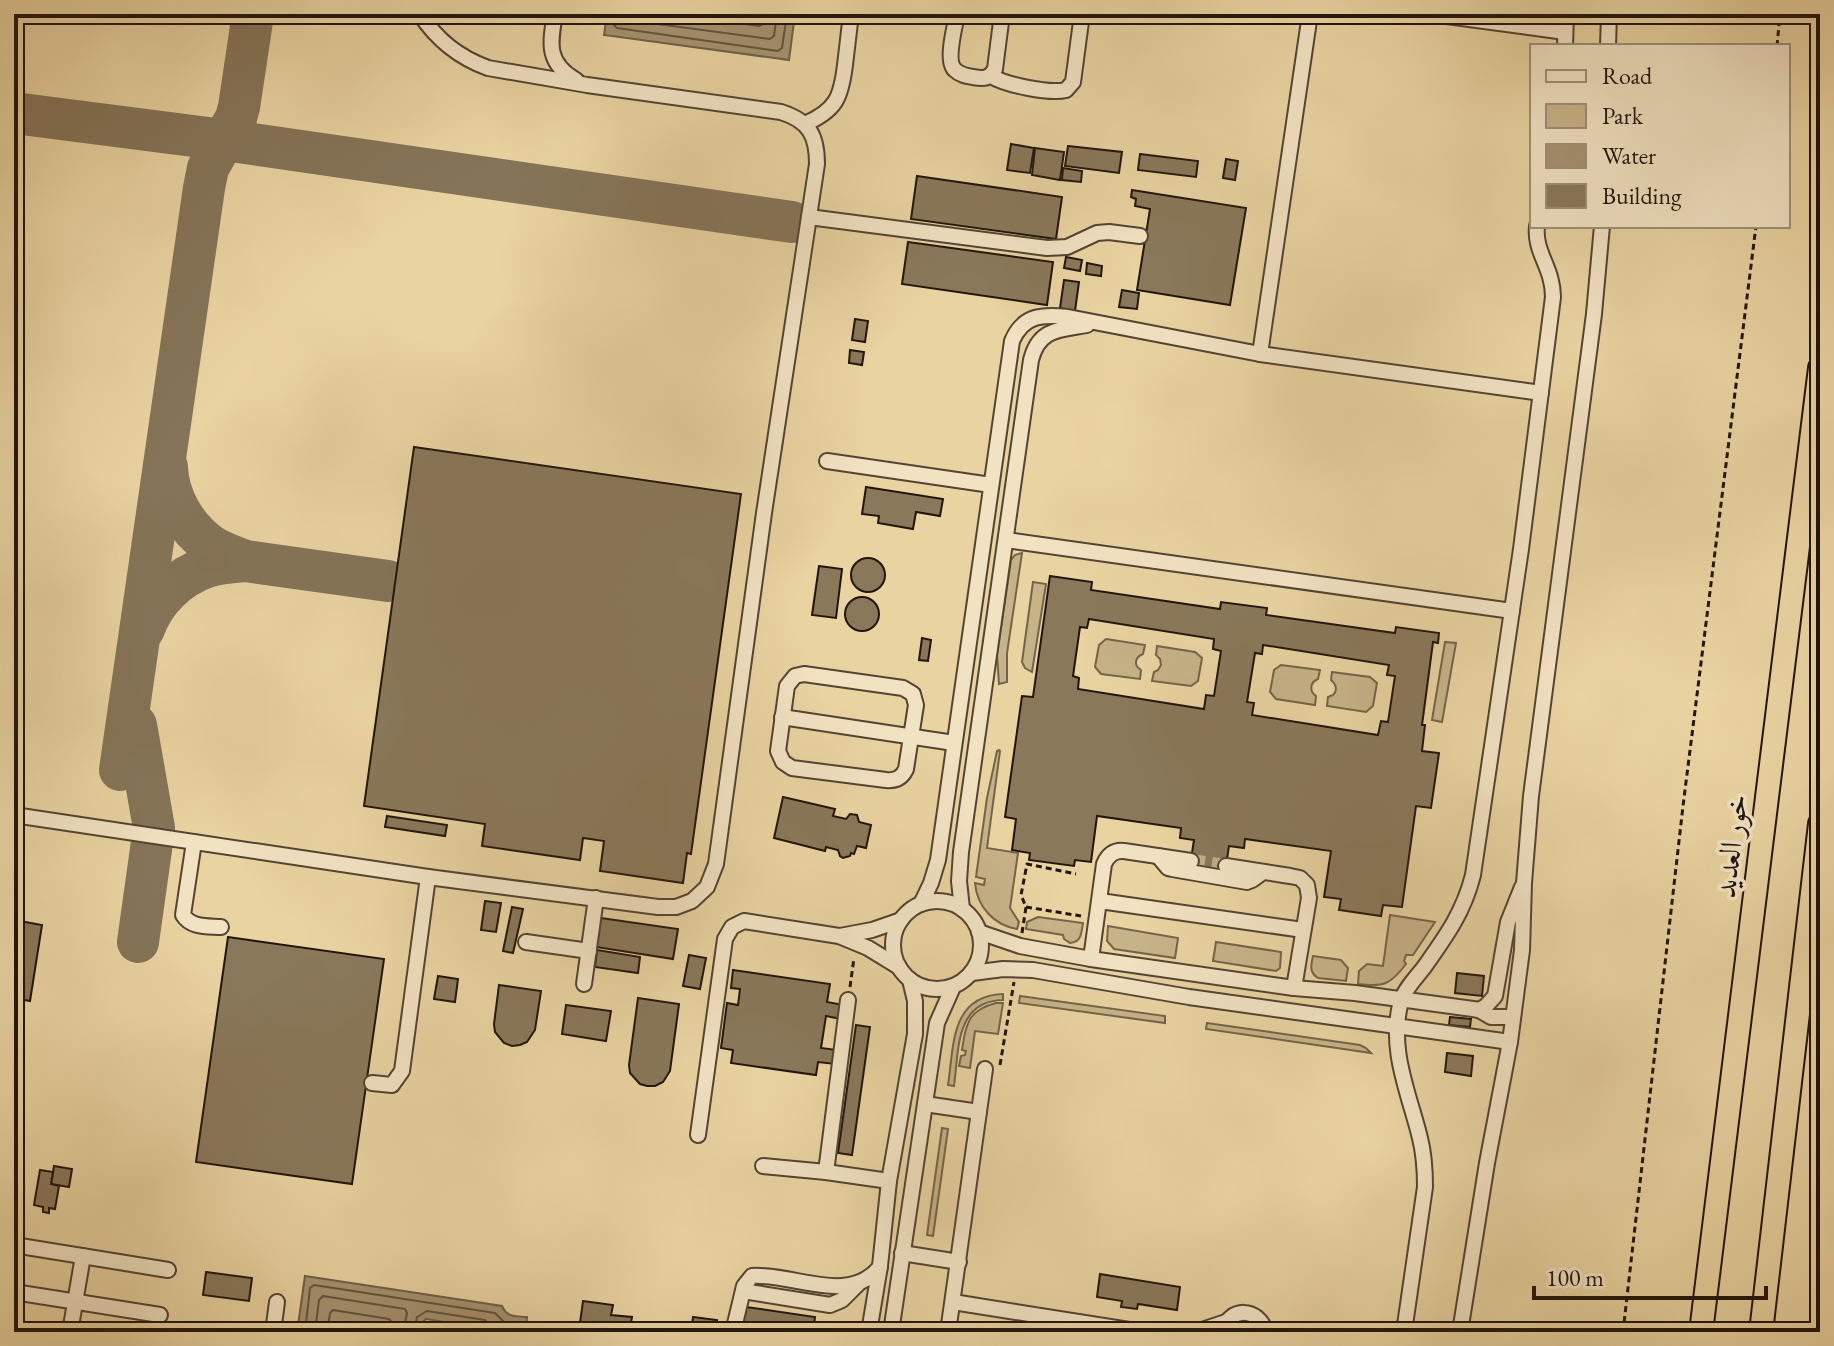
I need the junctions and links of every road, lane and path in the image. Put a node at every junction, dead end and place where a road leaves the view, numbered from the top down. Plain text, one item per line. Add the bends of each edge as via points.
1 (420, 14) edge
2 (555, 14) edge
3 (851, 14) edge
4 (957, 14) edge
5 (1002, 14) edge
6 (1082, 14) edge
7 (1310, 14) edge
8 (1432, 14) edge
9 (1566, 14) edge
10 (1609, 14) edge
11 (1780, 14) edge
12 (1565, 39) edge
13 (1608, 44) edge
14 (1777, 44) edge
15 (991, 76) junction
16 (587, 85) junction
17 (805, 124) junction
18 (809, 217) junction
19 (1537, 228) edge
20 (1602, 228) edge
21 (1756, 228) edge
22 (1140, 236) dead end
23 (1095, 323) junction
24 (1260, 354) junction
25 (1820, 368) edge
26 (1541, 393) junction
27 (827, 461) dead end
28 (991, 485) junction
29 (1006, 540) junction
30 (1512, 611) junction
31 (782, 717) junction
32 (911, 737) junction
33 (954, 743) junction
34 (14, 815) edge
35 (1820, 824) edge
36 (194, 842) junction
37 (1158, 856) junction
38 (1191, 861) tunnel mouth
39 (1226, 866) tunnel mouth
40 (1263, 872) junction
41 (1076, 874) dead end
42 (428, 877) junction
43 (1524, 883) junction
44 (596, 898) junction
45 (1100, 901) junction
46 (921, 904) junction
47 (1026, 907) junction
48 (962, 909) junction
49 (1097, 918) junction
50 (901, 920) junction
51 (221, 927) dead end
52 (1303, 930) junction
53 (979, 932) junction
54 (839, 936) junction
55 (526, 942) dead end
56 (856, 943) junction
57 (1020, 946) junction
58 (589, 951) junction
59 (1091, 959) junction
60 (899, 967) junction
61 (1016, 969) junction
62 (972, 973) junction
63 (1193, 974) junction
64 (910, 980) junction
65 (584, 984) dead end
66 (953, 987) junction
67 (1294, 988) junction
68 (1189, 997) junction
69 (848, 1000) joint
70 (1401, 1000) junction
71 (1479, 1010) junction
72 (1513, 1017) junction
73 (1397, 1027) junction
74 (1510, 1042) junction
75 (985, 1069) joint
76 (372, 1083) dead end
77 (925, 1104) junction
78 (979, 1112) junction
79 (698, 1135) dead end
80 (763, 1166) dead end
81 (826, 1172) junction
82 (889, 1181) junction
83 (14, 1245) edge
84 (902, 1253) junction
85 (83, 1256) junction
86 (959, 1262) junction
87 (880, 1266) junction
88 (168, 1270) dead end
89 (14, 1292) edge
90 (74, 1301) junction
91 (277, 1302) dead end
92 (953, 1302) junction
93 (160, 1315) dead end
94 (1224, 1327) edge
95 (70, 1332) edge
96 (273, 1332) edge
97 (733, 1332) edge
98 (869, 1332) edge
99 (891, 1332) edge
100 (948, 1332) edge
101 (1142, 1332) edge
102 (1196, 1332) edge
103 (1266, 1332) edge
104 (1404, 1332) edge
105 (1460, 1332) edge
106 (1623, 1332) edge
107 (1701, 1332) edge
108 (1761, 1332) edge

1 - 16 street via 448,47 473,63
2 - 16 street via 553,57 564,72
3 - 17 street via 838,99
4 - 15 street via 951,65 963,75
5 - 15 street
6 - 15 street via 1073,82 1066,90
7 - 24 street
8 - 12 street
9 - 12 street
10 - 13 street
11 - 14 path
16 - 17 street via 767,109
17 - 18 street via 817,148
18 - 22 street via 1047,248 1067,247 1097,233
18 - 44 street via 713,875 692,901 676,907
19 - 26 street via 1553,287
20 - 43 street
21 - 106 path
23 - 24 street
23 - 28 street via 1046,315 1018,328
23 - 29 street via 1052,332 1033,353
24 - 26 street
25 - 107 highway, خور العديد
26 - 30 street
27 - 28 street
28 - 33 street
29 - 30 street
29 - 48 street via 961,852
30 - 70 street via 1470,888 1453,927
31 - 32 street
31 - 32 street via 787,686 799,674 903,688 915,699
31 - 32 street via 778,751 792,768 892,781 906,769
32 - 33 street
33 - 46 street via 938,860
34 - 36 street
35 - 108 highway
36 - 42 street
36 - 51 street via 183,915 194,924
37 - 38 street
37 - 40 street via 1172,869 1247,882
37 - 45 street via 1119,851 1110,855
39 - 40 street
40 - 52 street via 1296,877 1307,885
41 - 47 path via 1027,864 1021,895
42 - 44 street
42 - 76 street via 402,1071 392,1085
43 - 71 street via 1508,922 1495,996
43 - 72 street
44 - 58 street
45 - 49 street
45 - 52 street
46 - 48 street via 946,902
46 - 50 street
47 - 49 path
47 - 57 path
48 - 53 street
49 - 59 street
50 - 54 street
50 - 60 street via 893,944
52 - 67 street
53 - 57 street
53 - 62 street via 982,949
54 - 56 street
54 - 79 street via 744,921 727,932
55 - 58 street
56 - 60 street
56 - 69 path
57 - 59 street
58 - 65 street
59 - 63 street
60 - 64 street
61 - 62 street
61 - 68 street
61 - 75 path via 999,1071
62 - 66 street
63 - 67 street
63 - 68 street
64 - 66 street via 926,988
64 - 82 street via 915,1034
66 - 77 street via 937,1023
67 - 70 street
68 - 73 street
69 - 81 street
70 - 71 street
70 - 73 street
71 - 72 street via 1491,1017
72 - 74 street
73 - 74 street
73 - 104 street via 1397,1055 1425,1168
74 - 105 street
75 - 78 street
77 - 78 street
77 - 84 street
78 - 86 street
80 - 81 street
81 - 82 street
82 - 87 street
83 - 85 street
84 - 86 street
84 - 99 street
85 - 88 street
85 - 90 street
86 - 92 street
87 - 97 street via 858,1284 843,1287 749,1278
87 - 98 street
89 - 90 street
90 - 93 street
90 - 95 street
91 - 96 street
92 - 100 street
92 - 101 street
94 - 102 street
94 - 103 street via 1237,1314 1251,1314

